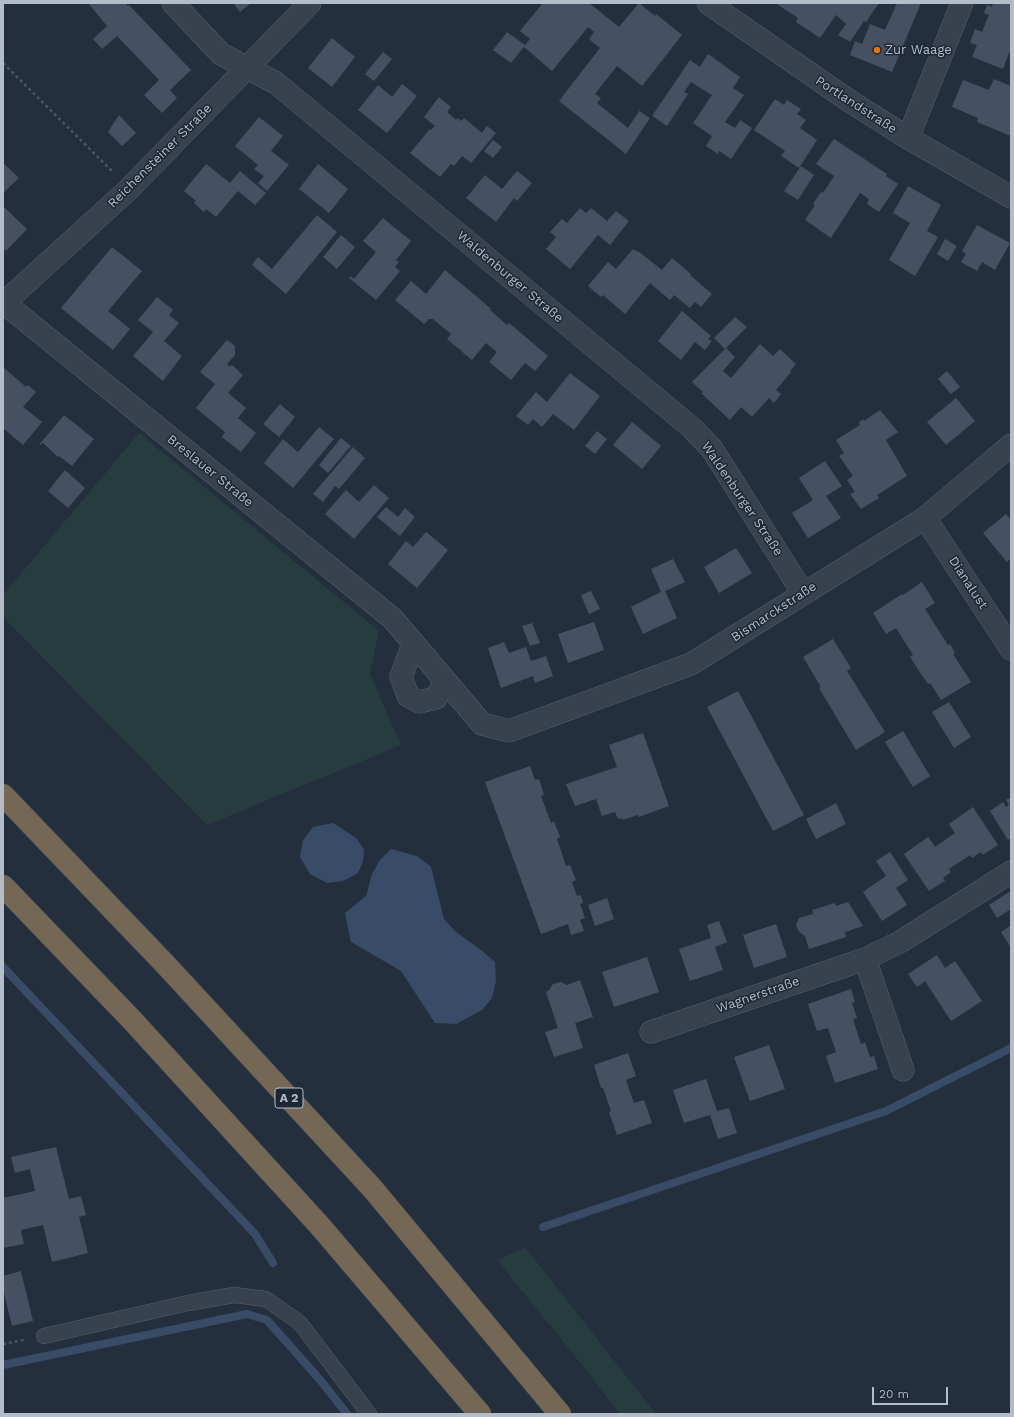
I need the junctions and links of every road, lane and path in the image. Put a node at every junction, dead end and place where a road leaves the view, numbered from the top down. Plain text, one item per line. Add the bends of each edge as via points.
1 (174, 3) edge
2 (310, 3) edge
3 (708, 3) edge
4 (962, 3) edge
5 (3, 63) edge
6 (248, 68) junction
7 (908, 138) junction
8 (129, 189) junction
9 (1011, 197) edge
10 (4, 302) edge
11 (1011, 445) edge
12 (925, 518) junction
13 (803, 593) junction
14 (413, 644) junction
15 (1011, 649) edge
16 (445, 682) junction
17 (509, 731) joint
18 (3, 795) edge
19 (1011, 872) edge
20 (3, 886) edge
21 (865, 959) junction
22 (651, 1032) dead end
23 (903, 1070) dead end
24 (44, 1336) dead end
25 (369, 1414) edge
26 (480, 1414) edge
27 (560, 1414) edge

1 - 6 street, Waldenburger Straße via 221,54
2 - 6 street, Reichensteiner Straße
3 - 7 street, Portlandstraße via 848,100
4 - 7 street
5 - 8 path
6 - 8 street, Reichensteiner Straße
6 - 13 street, Waldenburger Straße via 276,83 692,428 712,449
7 - 9 street, Portlandstraße
8 - 10 street, Reichensteiner Straße
10 - 14 street, Breslauer Straße via 393,619
11 - 12 street, Bismarckstraße
12 - 13 street, Bismarckstraße
12 - 15 street, Dianalust
13 - 17 street, Bismarckstraße via 691,664
14 - 16 street, Breslauer Straße
14 - 16 street via 401,677 408,696 419,702 436,698
16 - 17 street, Breslauer Straße via 482,724
18 - 27 highway, A 2 via 165,964 372,1188
19 - 21 street, Wagnerstraße via 900,942
20 - 26 highway via 132,1020 320,1226
21 - 22 street, Wagnerstraße
21 - 23 street
24 - 25 lane via 234,1295 266,1299 300,1323

